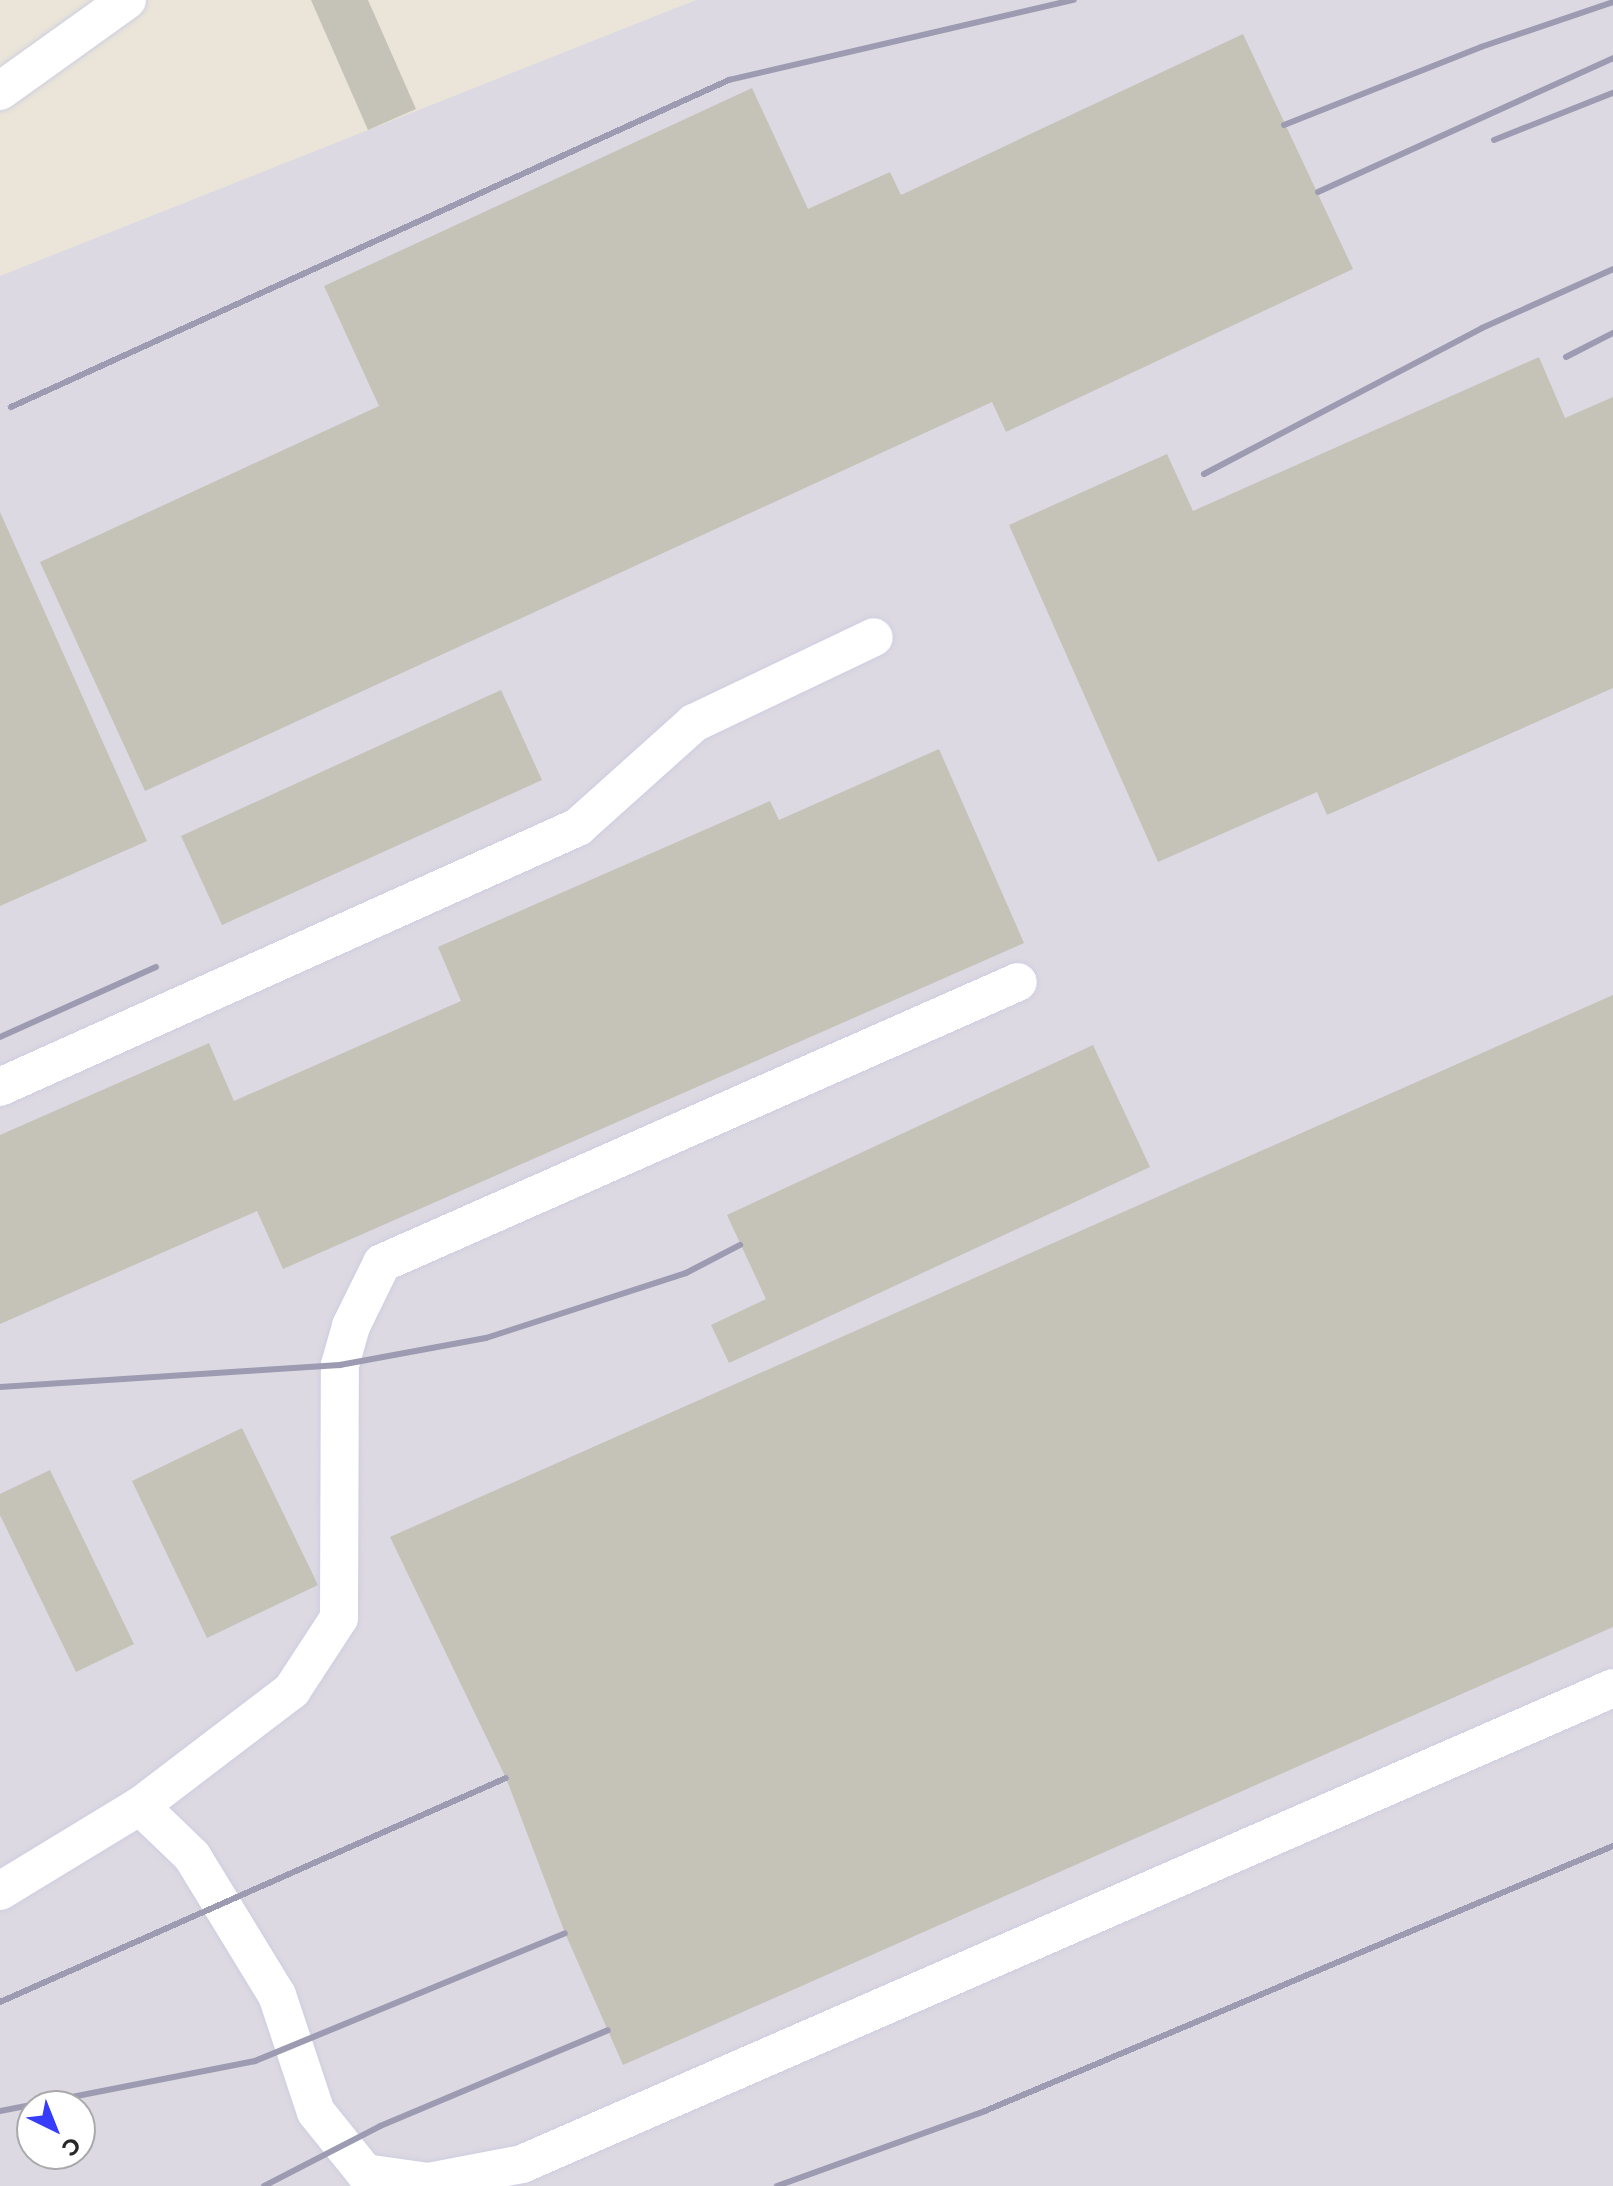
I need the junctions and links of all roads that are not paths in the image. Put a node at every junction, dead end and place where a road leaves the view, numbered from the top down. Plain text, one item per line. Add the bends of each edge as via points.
1 (127, 0) edge
2 (0, 91) edge
3 (874, 637) dead end
4 (1018, 982) dead end
5 (0, 1087) edge
6 (1613, 1688) edge
7 (140, 1806) junction
8 (0, 1891) edge

1 - 2 street
3 - 5 street via 694,723 578,827
4 - 7 street via 382,1263 351,1326 340,1365 339,1618 292,1690
6 - 7 street via 522,2164 428,2182 365,2173 316,2112 277,1995 192,1856
7 - 8 street

